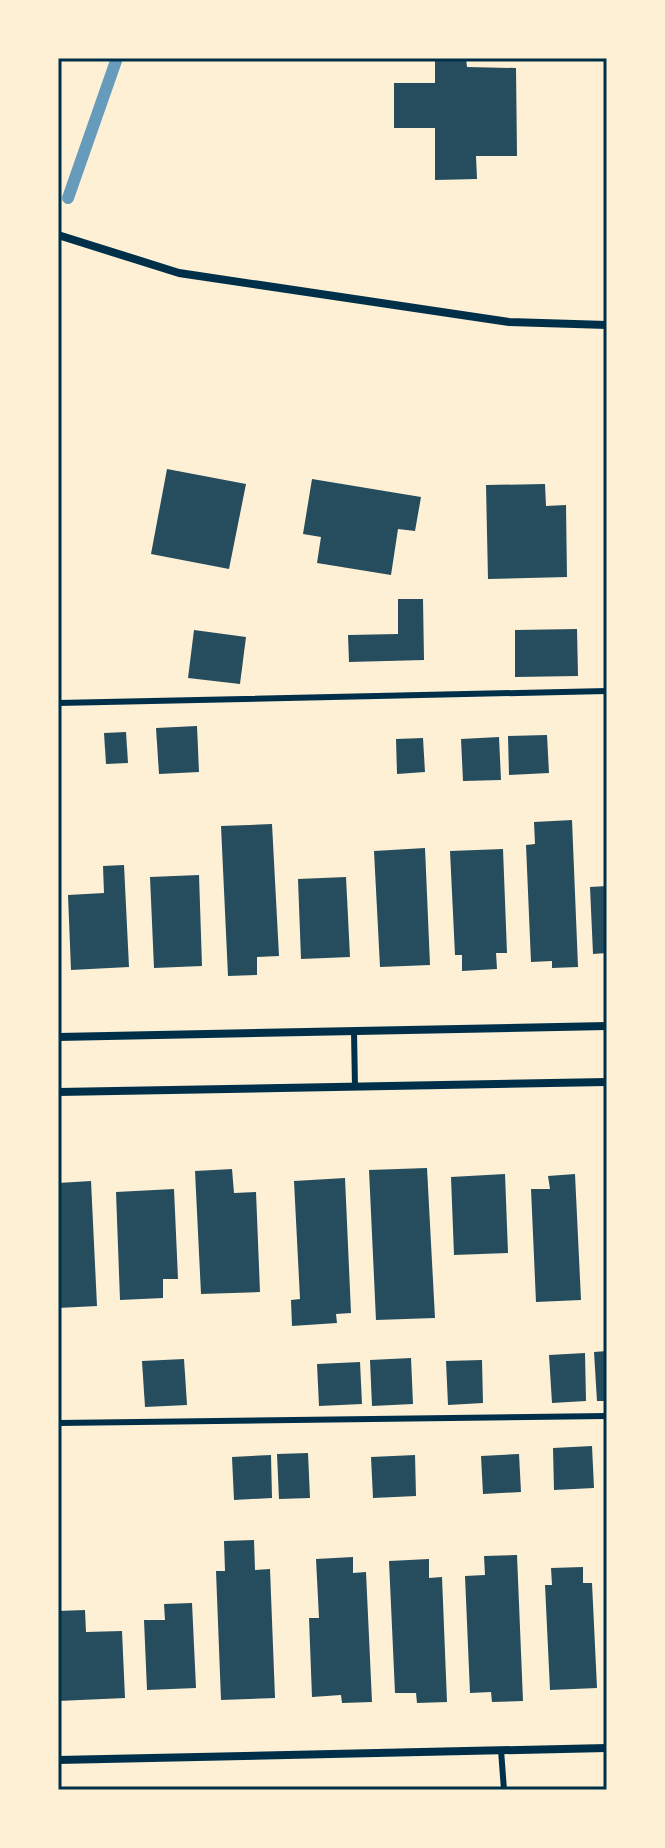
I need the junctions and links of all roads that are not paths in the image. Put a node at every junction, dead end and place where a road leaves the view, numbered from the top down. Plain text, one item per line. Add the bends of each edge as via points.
1 (58, 235) edge
2 (607, 325) edge
3 (607, 691) edge
4 (58, 703) edge
5 (607, 1026) edge
6 (354, 1032) junction
7 (58, 1037) edge
8 (607, 1082) edge
9 (355, 1087) junction
10 (58, 1092) edge
11 (607, 1416) edge
12 (58, 1423) edge
13 (607, 1748) edge
14 (501, 1750) junction
15 (58, 1760) edge
16 (504, 1790) edge

1 - 2 street via 179,273 509,322
3 - 4 lane
5 - 6 street
6 - 7 street
6 - 9 lane
8 - 9 street
9 - 10 street
11 - 12 lane
13 - 14 street
14 - 15 street
14 - 16 lane

